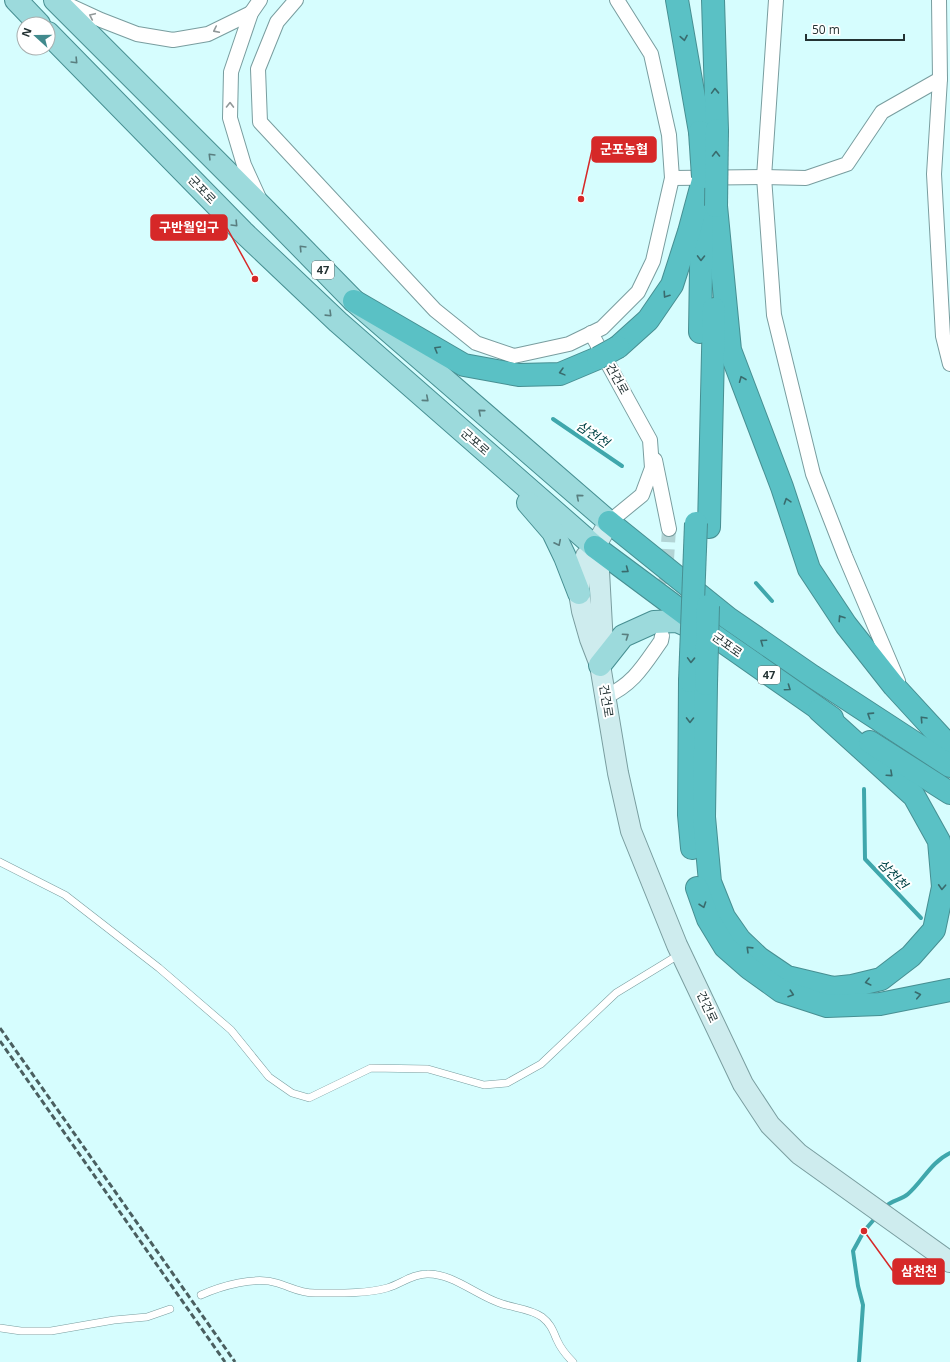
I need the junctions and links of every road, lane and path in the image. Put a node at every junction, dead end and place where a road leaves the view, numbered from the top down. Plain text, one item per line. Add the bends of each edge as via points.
1 (16, 0) edge
2 (54, 0) edge
3 (59, 0) edge
4 (260, 0) edge
5 (296, 0) edge
6 (617, 0) edge
7 (677, 0) edge
8 (713, 0) edge
9 (776, 0) edge
10 (939, 0) edge
11 (251, 13) junction
12 (31, 16) edge
13 (56, 41) edge
14 (940, 80) junction
15 (708, 131) junction
16 (764, 177) junction
17 (672, 178) junction
18 (703, 180) junction
19 (709, 205) junction
20 (263, 208) junction
21 (354, 301) junction
22 (591, 333) junction
23 (950, 364) edge
24 (650, 440) junction
25 (527, 487) junction
26 (608, 522) junction
27 (669, 529) tunnel mouth
28 (595, 547) junction
29 (579, 593) junction
30 (662, 636) dead end
31 (716, 637) junction
32 (600, 664) junction
33 (698, 683) junction
34 (605, 697) junction
35 (906, 700) junction
36 (819, 710) junction
37 (950, 747) edge
38 (950, 766) edge
39 (950, 793) edge
40 (0, 862) edge
41 (681, 954) junction
42 (950, 990) edge
43 (950, 1262) edge
44 (201, 1295) dead end
45 (170, 1309) dead end
46 (0, 1328) edge
47 (573, 1362) edge

1 - 12 main road
20 -> 2 main road, 군포로 / 47
11 -> 3 street via 208,34 173,40 137,34
4 - 11 street
5 - 22 street via 277,22 258,69 260,122 435,310 476,343 514,356 569,344
6 - 17 street via 651,54 669,135
7 -> 15 highway
15 -> 8 highway
9 - 16 street
10 - 14 street
20 -> 11 street via 244,165 230,118 231,72
13 -> 25 main road, 군포로 / 47 via 243,232 321,306
14 - 16 street via 882,112 847,164 806,178
14 - 23 street via 934,174 943,336
15 - 18 highway, bridge
19 -> 15 highway, bridge
16 - 17 street
16 - 35 street via 774,315 813,474
17 - 22 street via 653,261 638,292 602,328
18 - 19 highway
18 -> 21 highway, bridge via 672,286 648,320 618,347 560,374 519,375 464,365
19 - 33 highway, bridge
35 -> 19 highway via 846,625 809,569 780,480 730,350
21 -> 20 main road, 군포로 / 47
26 -> 21 main road, 군포로 / 47
22 - 24 street, 건건로
24 - 26 street, 건건로 via 652,468 642,495
24 - 27 street
25 - 28 main road, 군포로 / 47
25 -> 29 main road via 524,498 553,532
26 - 28 main road, 건건로
38 -> 26 highway, 군포로 / 47 via 728,618
28 - 29 main road, 건건로 via 586,556 581,571
28 -> 31 highway, 군포로 / 47
28 - 32 main road, 건건로 via 603,645
29 - 32 main road, 건건로 via 588,632
30 - 34 street via 635,677
32 -> 31 main road via 623,636 654,622 677,621
31 -> 36 highway, 군포로 / 47
32 - 34 main road, 건건로
36 -> 33 highway via 914,796 939,840 943,887 934,930 911,956 881,979 833,988 787,977 759,958 740,940 724,917 710,882 704,817
33 -> 42 highway via 689,815 696,884 708,919 725,947 781,991 827,1006 880,1004
34 - 41 main road, 건건로 via 618,773 632,831
37 -> 35 highway
36 - 39 highway, 군포로 / 47
40 - 41 lane via 65,895 159,968 231,1030 269,1077 292,1093 309,1098 371,1068 428,1069 484,1085 507,1083 541,1064 616,992
41 - 43 main road, 건건로 via 743,1084 770,1125 799,1154
44 - 47 lane via 213,1289 265,1280 295,1290 330,1293 374,1291 427,1274 443,1276 496,1302 532,1312 542,1318 552,1327 564,1353
45 - 46 lane via 147,1316 51,1331

